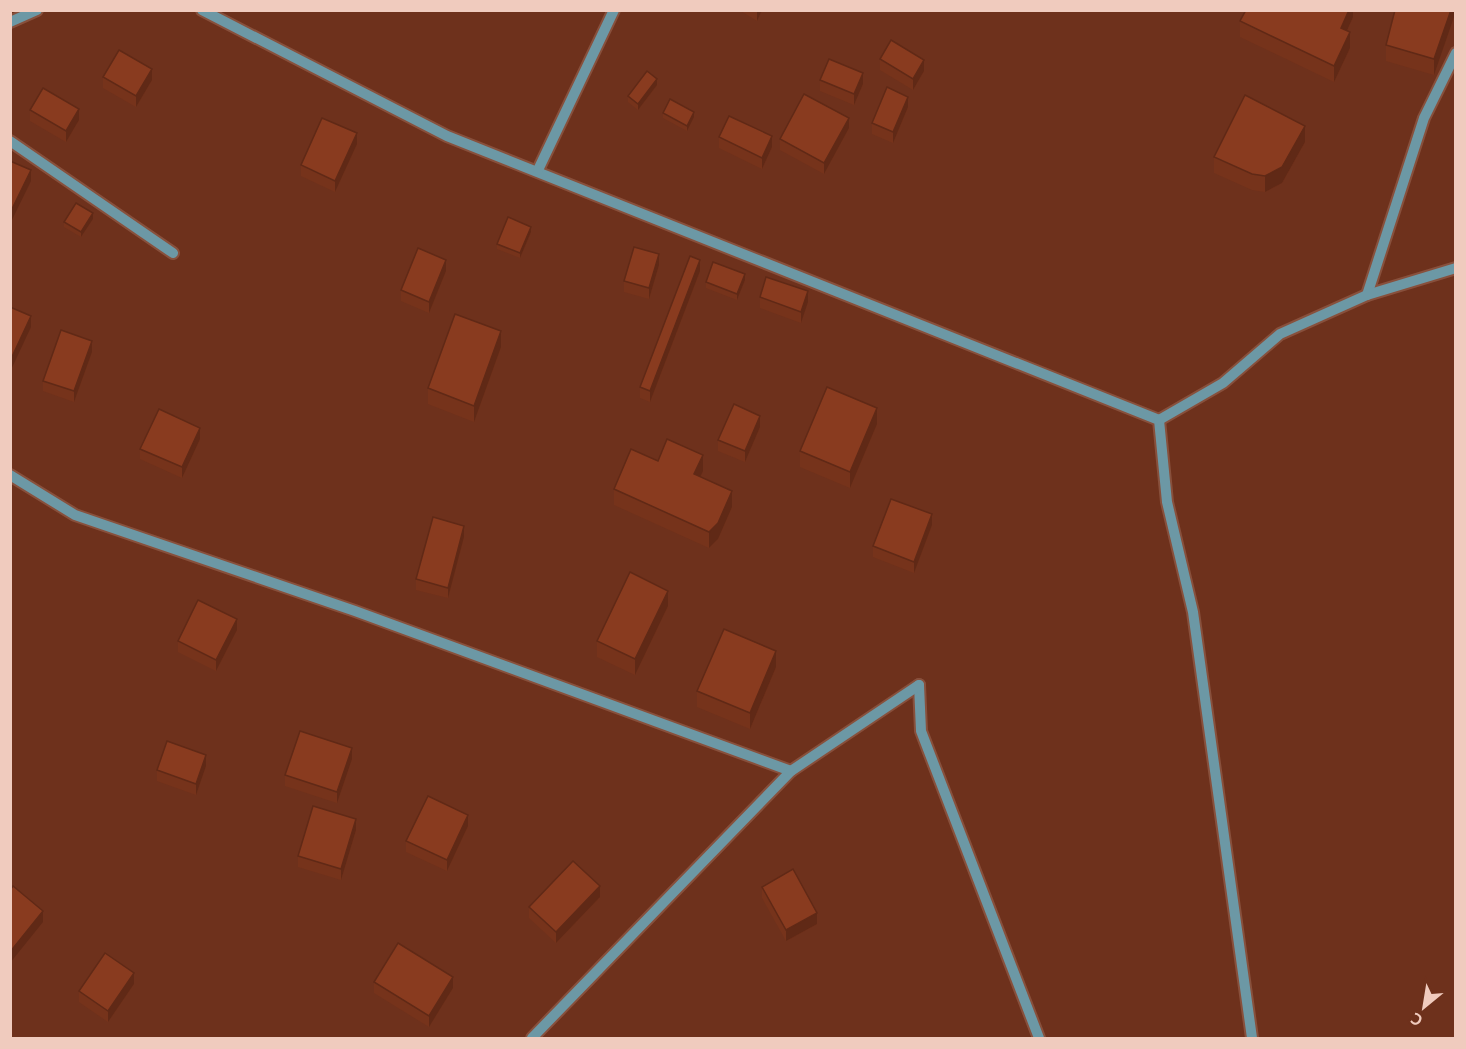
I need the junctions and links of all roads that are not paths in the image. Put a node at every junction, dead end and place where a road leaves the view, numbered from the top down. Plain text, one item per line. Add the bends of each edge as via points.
1 (37, 10) edge
2 (202, 10) edge
3 (614, 10) edge
4 (10, 22) edge
5 (1455, 52) edge
6 (10, 141) edge
7 (538, 170) junction
8 (173, 253) dead end
9 (1455, 268) edge
10 (1367, 295) junction
11 (1159, 420) junction
12 (10, 475) edge
13 (791, 771) junction
14 (532, 1038) edge
15 (1039, 1038) edge
16 (1252, 1038) edge

1 - 4 street
2 - 7 street via 447,136
3 - 7 street
5 - 10 street via 1424,118
6 - 8 street
7 - 11 street
9 - 10 street
10 - 11 street via 1280,334 1223,383
11 - 16 street via 1167,502 1192,612
12 - 13 street via 75,515 355,611
13 - 14 street
13 - 15 street via 918,685 921,731

